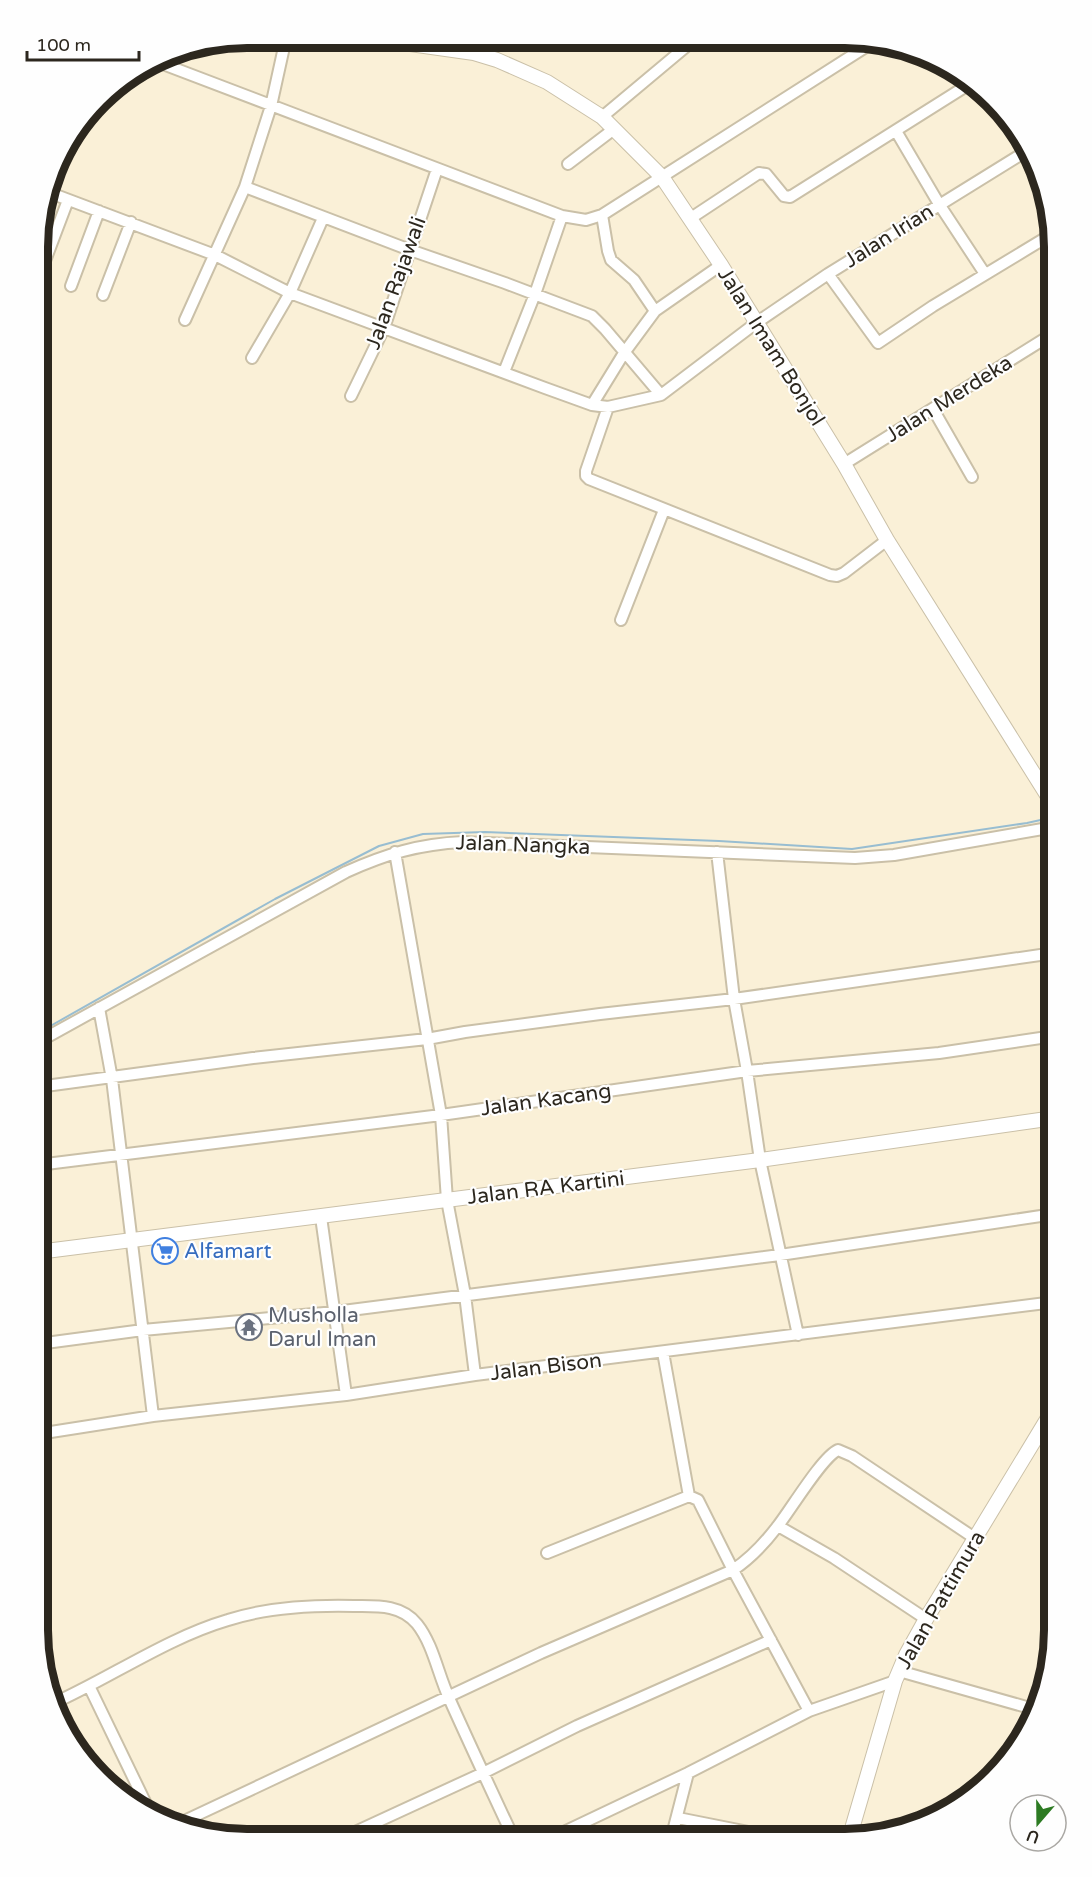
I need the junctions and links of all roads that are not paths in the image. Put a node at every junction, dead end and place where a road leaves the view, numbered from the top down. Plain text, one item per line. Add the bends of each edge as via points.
1 (284, 48) edge
2 (448, 48) edge
3 (684, 48) edge
4 (862, 49) edge
5 (166, 65) edge
6 (963, 87) edge
7 (271, 106) junction
8 (602, 117) junction
9 (614, 129) junction
10 (896, 131) junction
11 (1021, 155) edge
12 (568, 164) dead end
13 (437, 169) junction
14 (662, 177) junction
15 (245, 187) junction
16 (55, 195) edge
17 (68, 200) junction
18 (939, 204) junction
19 (99, 211) junction
20 (602, 215) junction
21 (562, 216) junction
22 (323, 218) junction
23 (691, 218) junction
24 (131, 222) junction
25 (1043, 239) edge
26 (410, 250) junction
27 (48, 253) edge
28 (215, 255) junction
29 (721, 265) junction
30 (828, 274) junction
31 (985, 274) junction
32 (71, 286) dead end
33 (290, 293) junction
34 (535, 294) junction
35 (103, 295) dead end
36 (655, 311) junction
37 (185, 320) dead end
38 (756, 323) junction
39 (384, 328) junction
40 (1044, 339) edge
41 (624, 353) junction
42 (252, 358) dead end
43 (504, 372) junction
44 (661, 395) junction
45 (351, 396) dead end
46 (592, 405) junction
47 (608, 407) junction
48 (933, 409) junction
49 (844, 464) junction
50 (972, 477) dead end
51 (664, 510) junction
52 (887, 540) junction
53 (621, 620) dead end
54 (1044, 790) edge
55 (1044, 829) edge
56 (395, 852) junction
57 (717, 852) junction
58 (1044, 954) edge
59 (734, 999) junction
60 (99, 1008) junction
61 (48, 1036) edge
62 (1044, 1037) edge
63 (427, 1039) junction
64 (747, 1071) junction
65 (112, 1078) junction
66 (48, 1086) edge
67 (441, 1115) junction
68 (1044, 1119) edge
69 (122, 1155) junction
70 (760, 1160) junction
71 (48, 1164) edge
72 (447, 1200) junction
73 (1044, 1215) edge
74 (321, 1217) junction
75 (132, 1240) junction
76 (48, 1251) edge
77 (780, 1255) junction
78 (465, 1295) junction
79 (1044, 1303) edge
80 (335, 1312) junction
81 (143, 1330) junction
82 (798, 1335) junction
83 (48, 1343) edge
84 (663, 1352) junction
85 (475, 1375) junction
86 (346, 1395) junction
87 (153, 1416) junction
88 (48, 1432) edge
89 (1044, 1436) edge
90 (689, 1496) junction
91 (778, 1526) junction
92 (976, 1539) junction
93 (547, 1553) dead end
94 (733, 1570) junction
95 (926, 1619) junction
96 (771, 1640) junction
97 (897, 1676) junction
98 (90, 1688) junction
99 (448, 1696) junction
100 (61, 1700) edge
101 (1028, 1708) edge
102 (810, 1711) junction
103 (483, 1773) junction
104 (688, 1773) junction
105 (144, 1799) edge
106 (678, 1818) junction
107 (188, 1819) edge
108 (852, 1828) edge
109 (362, 1829) edge
110 (509, 1829) edge
111 (570, 1829) edge
112 (674, 1829) edge
113 (733, 1829) edge

1 - 7 street
2 - 8 main road, Jalan Imam Bonjol via 496,60 547,82
3 - 8 street
4 - 14 street
5 - 7 street
6 - 10 street
7 - 13 street
7 - 15 street
8 - 9 main road, Jalan Imam Bonjol
9 - 12 street
9 - 14 main road, Jalan Imam Bonjol
10 - 18 street
10 - 23 street via 790,197 784,196 766,174 759,173
11 - 18 street, Jalan Irian
13 - 21 street
13 - 26 street, Jalan Rajawali
14 - 20 street
14 - 23 main road, Jalan Imam Bonjol
15 - 22 street
15 - 28 street
16 - 17 street
17 - 19 street
17 - 27 street
18 - 30 street, Jalan Irian
18 - 31 street
19 - 24 street
19 - 32 street
20 - 21 street via 586,220
20 - 36 street via 611,260 634,280
21 - 34 street
22 - 26 street
22 - 33 street
23 - 29 main road, Jalan Imam Bonjol
24 - 28 street
24 - 35 street
25 - 31 street
26 - 34 street
26 - 39 street, Jalan Rajawali
28 - 33 street
28 - 37 street
29 - 36 street
29 - 38 main road, Jalan Imam Bonjol
30 - 31 street via 878,343
30 - 38 street, Jalan Irian
33 - 39 street
33 - 42 street
34 - 41 street via 592,316
34 - 43 street
36 - 41 street
38 - 44 street, Jalan Irian
38 - 49 main road, Jalan Imam Bonjol
39 - 43 street
39 - 45 street, Jalan Rajawali
40 - 48 street, Jalan Merdeka
41 - 44 street
41 - 46 street
43 - 46 street
44 - 47 street
46 - 47 street
47 - 51 street via 586,476
48 - 49 street, Jalan Merdeka
48 - 50 street
49 - 52 main road, Jalan Imam Bonjol
51 - 52 street via 837,576
51 - 53 street
52 - 54 main road, Jalan Imam Bonjol
55 - 57 street, Jalan Nangka via 855,858
56 - 57 street, Jalan Nangka via 463,842
56 - 60 street, Jalan Nangka via 346,872
56 - 63 street
57 - 59 street
58 - 59 street
59 - 63 street
59 - 64 street
60 - 61 street, Jalan Nangka
60 - 65 street
62 - 64 street, Jalan Kacang via 939,1053
63 - 65 street
63 - 67 street
64 - 67 street, Jalan Kacang
64 - 70 street
65 - 66 street
65 - 69 street
67 - 69 street, Jalan Kacang
67 - 72 street
68 - 70 main road, Jalan RA Kartini
69 - 71 street, Jalan Kacang
69 - 75 street
70 - 72 main road, Jalan RA Kartini
70 - 77 street
72 - 74 main road, Jalan RA Kartini
72 - 78 street
73 - 77 street
74 - 75 main road, Jalan RA Kartini
74 - 80 street
75 - 76 main road, Jalan RA Kartini
75 - 81 street
77 - 78 street
77 - 82 street
78 - 80 street
78 - 85 street
79 - 82 street, Jalan Bison
80 - 81 street
80 - 86 street
81 - 83 street
81 - 87 street
82 - 84 street, Jalan Bison
84 - 85 street, Jalan Bison
84 - 90 street
85 - 86 street, Jalan Bison
86 - 87 street, Jalan Bison
87 - 88 street, Jalan Bison
89 - 92 main road, Jalan Pattimura
90 - 93 street
90 - 94 street via 698,1500
91 - 92 street via 815,1474 838,1450
91 - 94 street via 758,1551
91 - 95 street
92 - 95 main road, Jalan Pattimura
94 - 96 street
94 - 99 street
95 - 97 main road, Jalan Pattimura
96 - 102 street
96 - 103 street via 577,1726
97 - 101 street
97 - 102 street
97 - 108 main road, Jalan Pattimura
98 - 99 street via 182,1638 230,1619 305,1605 384,1606 415,1622
98 - 100 street
98 - 105 street
99 - 103 street
99 - 107 street
102 - 104 street
103 - 109 street
103 - 110 street
104 - 106 street
104 - 111 street
106 - 112 street
106 - 113 street

